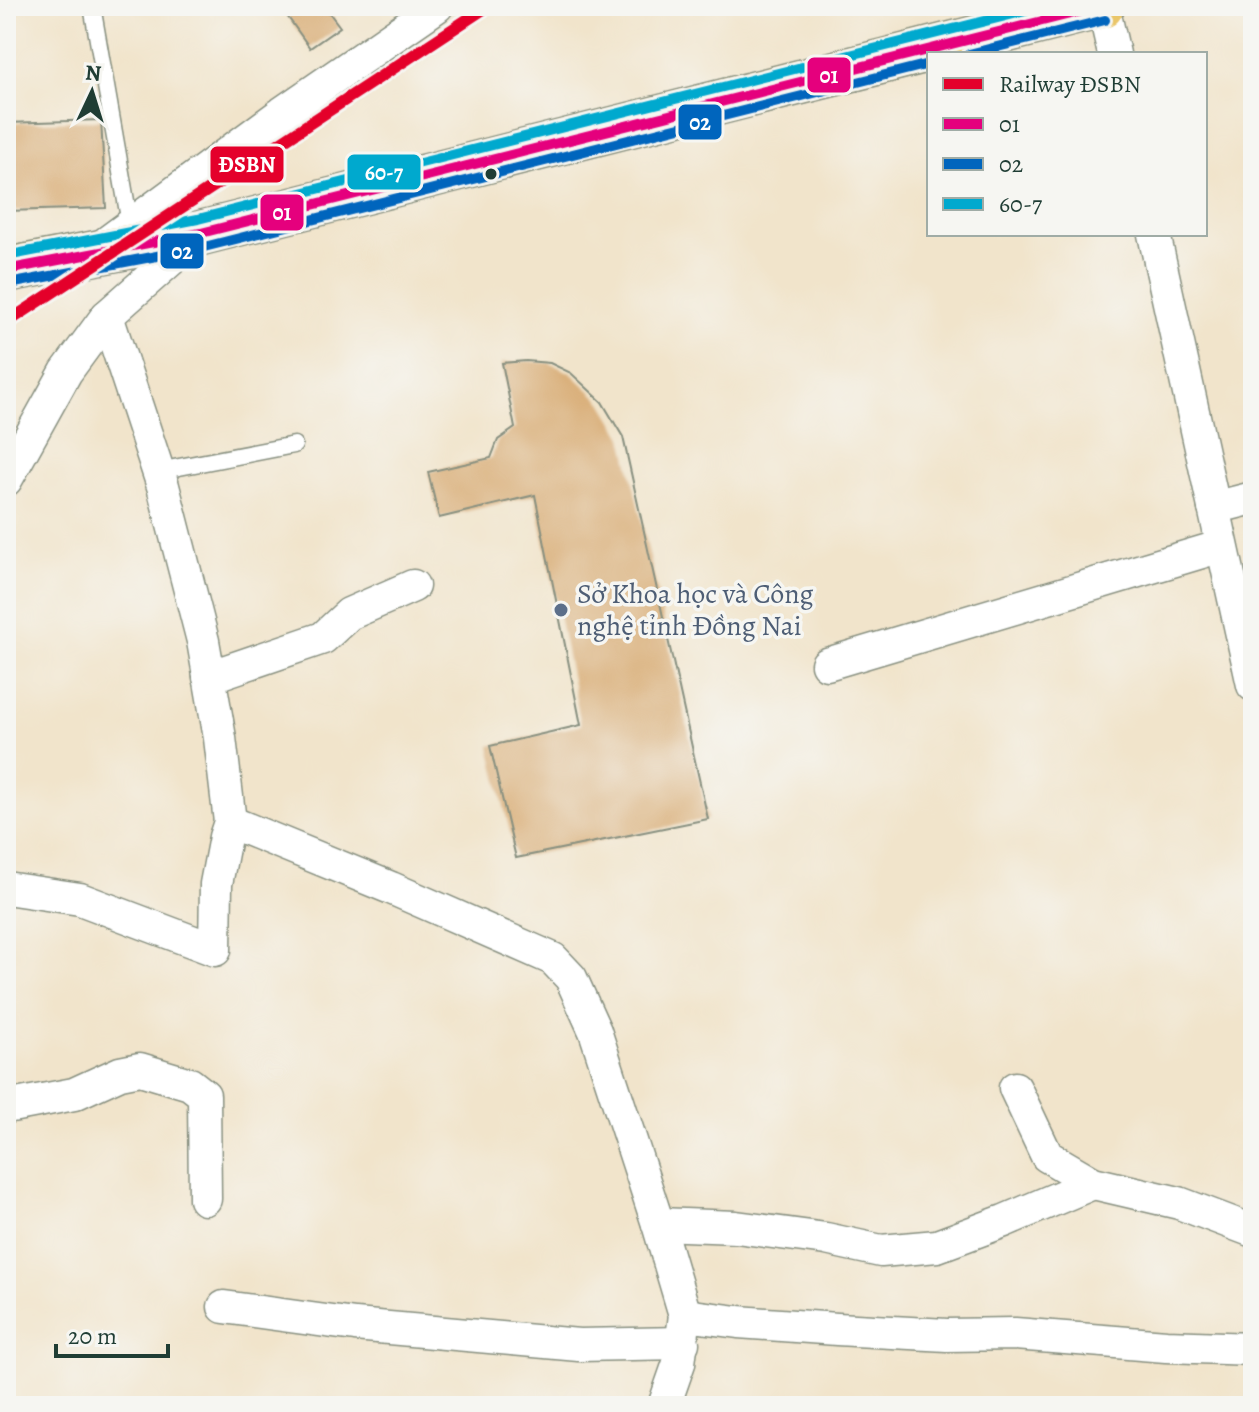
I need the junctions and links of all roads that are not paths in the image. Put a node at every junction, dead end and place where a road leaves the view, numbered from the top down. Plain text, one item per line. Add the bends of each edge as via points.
1 (92, 6) edge
2 (437, 6) edge
3 (1103, 6) edge
4 (1114, 52) edge
5 (130, 224) junction
6 (201, 233) junction
7 (1154, 236) edge
8 (89, 255) junction
9 (6, 270) edge
10 (107, 316) junction
11 (294, 445) dead end
12 (158, 471) junction
13 (6, 480) edge
14 (1253, 498) edge
15 (1214, 508) junction
16 (1222, 546) junction
17 (413, 586) dead end
18 (827, 664) dead end
19 (209, 677) junction
20 (1253, 685) edge
21 (230, 822) junction
22 (6, 888) edge
23 (1015, 1088) dead end
24 (6, 1107) edge
25 (1093, 1183) junction
26 (205, 1199) dead end
27 (658, 1224) junction
28 (1253, 1231) edge
29 (224, 1307) dead end
30 (684, 1329) junction
31 (1253, 1349) edge
32 (664, 1406) edge

1 - 5 lane
2 - 5 street
3 - 4 street
3 - 6 main road
5 - 8 street
6 - 8 main road
6 - 10 street
7 - 15 street
8 - 9 main road
10 - 12 street
10 - 13 street via 66,372
11 - 12 lane
12 - 19 street
14 - 15 street
15 - 16 street
16 - 18 street
16 - 20 street
17 - 19 street via 349,614 323,638
19 - 21 street
21 - 22 street via 216,884 215,950 80,899
21 - 27 street via 553,959 571,978 595,1031
23 - 25 street via 1047,1156
24 - 26 street via 74,1094 140,1069 190,1084 204,1095
25 - 27 street via 937,1246 881,1251 736,1227
25 - 28 street via 1179,1203
27 - 30 street
29 - 30 street via 579,1345
30 - 31 street via 1015,1334
30 - 32 street

